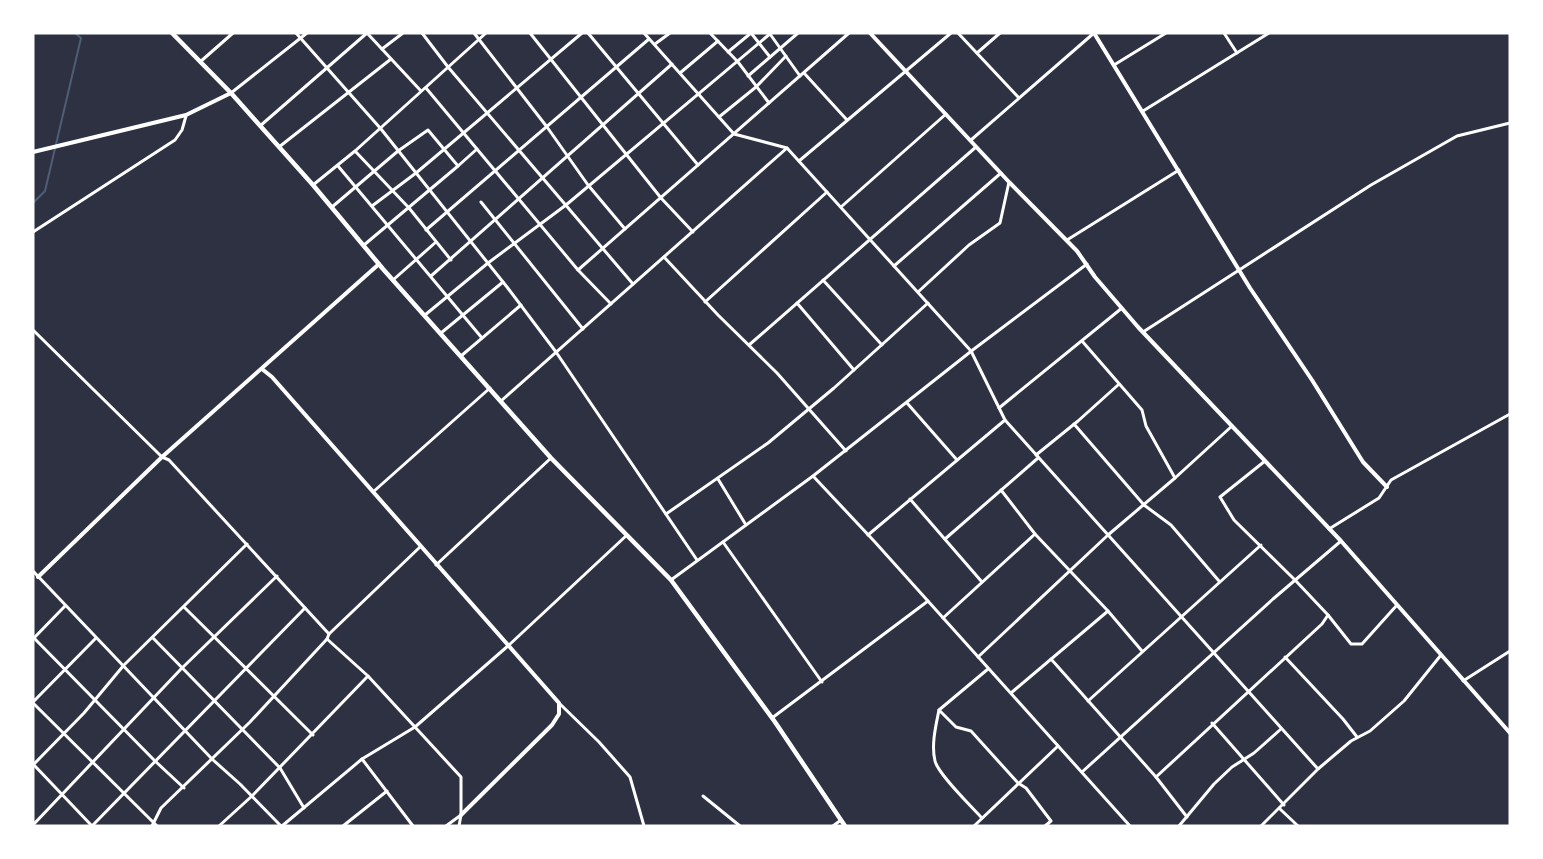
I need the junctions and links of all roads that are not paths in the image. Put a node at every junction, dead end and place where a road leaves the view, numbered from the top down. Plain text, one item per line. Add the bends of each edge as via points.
1 (172, 33) edge
2 (233, 33) edge
3 (296, 33) edge
4 (307, 33) edge
5 (367, 33) edge
6 (403, 33) edge
7 (422, 33) edge
8 (474, 33) edge
9 (486, 33) edge
10 (530, 33) edge
11 (582, 33) edge
12 (588, 33) edge
13 (644, 33) edge
14 (670, 33) edge
15 (717, 33) edge
16 (751, 33) edge
17 (771, 33) edge
18 (798, 33) edge
19 (849, 33) edge
20 (870, 33) edge
21 (951, 33) edge
22 (958, 33) edge
23 (1000, 33) edge
24 (1094, 33) edge
25 (1166, 33) edge
26 (1224, 33) edge
27 (1269, 33) edge
28 (711, 35) edge
29 (301, 38) junction
30 (479, 39) junction
31 (649, 39) junction
32 (718, 42) junction
33 (760, 43) junction
34 (654, 44) junction
35 (781, 48) junction
36 (382, 49) junction
37 (728, 52) junction
38 (977, 53) junction
39 (1237, 53) junction
40 (786, 56) junction
41 (770, 57) junction
42 (391, 59) junction
43 (550, 59) junction
44 (200, 62) junction
45 (738, 62) junction
46 (672, 64) junction
47 (1114, 65) junction
48 (617, 66) junction
49 (327, 68) junction
50 (448, 68) junction
51 (906, 71) junction
52 (680, 73) junction
53 (802, 74) junction
54 (748, 76) junction
55 (516, 87) junction
56 (756, 87) junction
57 (426, 88) junction
58 (348, 92) junction
59 (422, 92) junction
60 (231, 93) junction
61 (638, 94) junction
62 (698, 94) junction
63 (582, 97) junction
64 (1019, 98) junction
65 (769, 103) junction
66 (1143, 111) junction
67 (486, 112) junction
68 (946, 114) junction
69 (186, 115) junction
70 (719, 117) junction
71 (847, 120) junction
72 (1510, 123) edge
73 (662, 124) junction
74 (602, 125) junction
75 (260, 126) junction
76 (547, 127) junction
77 (381, 129) junction
78 (463, 132) junction
79 (734, 134) junction
80 (970, 141) junction
81 (279, 147) junction
82 (976, 147) junction
83 (444, 148) junction
84 (788, 148) junction
85 (477, 149) junction
86 (398, 151) junction
87 (519, 151) junction
88 (33, 152) edge
89 (356, 152) junction
90 (626, 154) junction
91 (567, 156) junction
92 (799, 160) junction
93 (698, 165) junction
94 (338, 166) junction
95 (458, 166) junction
96 (495, 170) junction
97 (1179, 170) junction
98 (374, 171) junction
99 (416, 173) junction
100 (1001, 173) junction
101 (543, 178) junction
102 (1009, 182) junction
103 (313, 185) junction
104 (588, 185) junction
105 (357, 186) junction
106 (428, 189) junction
107 (393, 190) junction
108 (827, 192) junction
109 (518, 198) junction
110 (661, 198) junction
111 (481, 202) dead end
112 (566, 205) junction
113 (372, 206) junction
114 (332, 207) junction
115 (841, 207) junction
116 (409, 208) junction
117 (448, 213) junction
118 (496, 219) junction
119 (540, 224) junction
120 (388, 225) junction
121 (625, 229) junction
122 (426, 230) junction
123 (33, 232) edge
124 (693, 232) junction
125 (870, 239) junction
126 (1067, 240) junction
127 (436, 242) junction
128 (471, 242) junction
129 (514, 244) junction
130 (364, 245) junction
131 (603, 249) junction
132 (664, 257) junction
133 (417, 260) junction
134 (451, 260) junction
135 (488, 263) junction
136 (379, 264) junction
137 (1087, 264) junction
138 (894, 266) junction
139 (578, 270) junction
140 (1240, 270) junction
141 (431, 276) junction
142 (393, 280) junction
143 (823, 280) junction
144 (503, 282) junction
145 (633, 284) junction
146 (918, 292) junction
147 (448, 296) junction
148 (705, 302) junction
149 (797, 303) junction
150 (928, 303) junction
151 (611, 304) junction
152 (521, 305) junction
153 (1122, 308) junction
154 (425, 315) junction
155 (464, 315) junction
156 (583, 329) junction
157 (33, 330) edge
158 (1143, 332) junction
159 (441, 333) junction
160 (482, 338) junction
161 (1082, 342) junction
162 (749, 345) junction
163 (882, 345) junction
164 (971, 351) junction
165 (556, 352) junction
166 (461, 356) junction
167 (262, 369) junction
168 (854, 370) junction
169 (1118, 385) junction
170 (490, 388) junction
171 (501, 401) junction
172 (907, 403) junction
173 (808, 408) junction
174 (999, 408) junction
175 (1510, 414) edge
176 (1005, 420) junction
177 (1074, 424) junction
178 (1232, 426) junction
179 (846, 451) junction
180 (1037, 456) junction
181 (162, 457) junction
182 (551, 458) junction
183 (957, 460) junction
184 (1265, 461) junction
185 (813, 476) junction
186 (1175, 478) junction
187 (717, 479) junction
188 (1387, 487) junction
189 (1001, 490) junction
190 (373, 492) junction
191 (910, 499) junction
192 (1144, 505) junction
193 (666, 514) junction
194 (746, 525) junction
195 (1329, 529) junction
196 (1035, 534) junction
197 (627, 535) junction
198 (868, 535) junction
199 (1108, 535) junction
200 (945, 539) junction
201 (1341, 541) junction
202 (723, 542) junction
203 (247, 544) junction
204 (1261, 545) junction
205 (420, 547) junction
206 (697, 560) junction
207 (436, 565) junction
208 (33, 571) edge
209 (1069, 571) junction
210 (276, 576) junction
211 (38, 577) junction
212 (671, 580) junction
213 (1295, 580) junction
214 (33, 581) edge
215 (1219, 581) junction
216 (982, 582) junction
217 (928, 602) junction
218 (1397, 605) junction
219 (65, 606) junction
220 (184, 607) junction
221 (305, 608) junction
222 (1108, 611) junction
223 (1328, 615) junction
224 (1182, 617) junction
225 (943, 618) junction
226 (329, 633) junction
227 (153, 637) junction
228 (214, 637) junction
229 (33, 638) edge
230 (96, 638) junction
231 (327, 639) junction
232 (509, 645) junction
233 (1143, 651) junction
234 (1510, 651) edge
235 (1215, 654) junction
236 (1441, 655) junction
237 (978, 657) junction
238 (1285, 657) junction
239 (1051, 659) junction
240 (124, 665) junction
241 (245, 668) junction
242 (988, 668) junction
243 (64, 669) junction
244 (181, 669) junction
245 (368, 676) junction
246 (1463, 681) junction
247 (822, 682) junction
248 (1248, 691) junction
249 (1011, 693) junction
250 (273, 697) junction
251 (155, 698) junction
252 (214, 699) junction
253 (95, 700) junction
254 (1088, 701) junction
255 (33, 703) edge
256 (558, 703) junction
257 (939, 710) junction
258 (772, 718) junction
259 (1212, 723) junction
260 (415, 727) junction
261 (124, 729) junction
262 (185, 729) junction
263 (242, 729) junction
264 (1281, 729) junction
265 (1510, 733) edge
266 (63, 734) junction
267 (313, 735) junction
268 (1357, 737) junction
269 (1120, 738) junction
270 (1058, 746) junction
271 (212, 759) junction
272 (362, 759) junction
273 (1242, 760) junction
274 (155, 761) junction
275 (92, 762) junction
276 (33, 764) edge
277 (280, 768) junction
278 (1318, 769) junction
279 (1082, 772) junction
280 (1156, 777) junction
281 (1018, 783) junction
282 (184, 788) junction
283 (387, 791) junction
284 (124, 793) junction
285 (63, 795) junction
286 (252, 796) junction
287 (703, 796) dead end
288 (1284, 805) junction
289 (304, 808) junction
290 (1280, 809) junction
291 (461, 815) junction
292 (1187, 817) junction
293 (982, 818) junction
294 (841, 820) junction
295 (33, 825) edge
296 (155, 825) edge
297 (222, 825) edge
298 (92, 826) edge
299 (282, 826) edge
300 (344, 826) edge
301 (413, 826) edge
302 (446, 826) edge
303 (459, 826) edge
304 (644, 826) edge
305 (740, 826) edge
306 (833, 826) edge
307 (845, 826) edge
308 (974, 826) edge
309 (1045, 826) edge
310 (1130, 826) edge
311 (1179, 826) edge
312 (1261, 826) edge
313 (1298, 826) edge

1 - 44 main road
2 - 44 street
3 - 29 street
4 - 29 street
5 - 36 street
5 - 49 street
6 - 36 street
7 - 50 street
8 - 30 street
9 - 30 street
10 - 43 street
11 - 43 street
12 - 48 street
13 - 31 street
14 - 34 street
15 - 28 street
16 - 33 street
16 - 37 street
17 - 33 street
17 - 35 street
18 - 35 street
19 - 53 street
20 - 51 street
21 - 51 street
22 - 38 street
23 - 38 street
24 - 47 street
24 - 64 street
25 - 47 street
26 - 39 street
27 - 39 street
28 - 32 street
29 - 49 street
29 - 60 street
30 - 50 street
30 - 55 street
31 - 34 street
31 - 48 street
32 - 37 street
32 - 52 street
33 - 41 street
33 - 45 street
34 - 46 street
35 - 40 street
35 - 41 street
36 - 42 street
37 - 45 street
38 - 64 street
39 - 66 street
40 - 53 street
40 - 56 street
41 - 54 street
42 - 58 street
42 - 59 street
43 - 55 street
43 - 63 street
44 - 60 main road
45 - 54 street
45 - 62 street
46 - 52 street
46 - 61 street
47 - 66 street
48 - 61 street
48 - 63 street
49 - 58 street
49 - 75 street
50 - 57 street
50 - 67 street
51 - 68 street
51 - 71 street
52 - 62 street
53 - 65 street
53 - 71 street
54 - 56 street
55 - 67 street
55 - 76 street
56 - 65 street
56 - 70 street
57 - 59 street
57 - 78 street
58 - 77 street
58 - 81 street
59 - 77 street
60 - 69 street
60 - 75 main road
61 - 73 street
61 - 74 street
62 - 70 street
62 - 73 street
63 - 74 street
63 - 76 street
64 - 80 street
65 - 79 street
66 - 97 street
67 - 78 street
67 - 87 street
68 - 80 street
68 - 115 street
69 - 88 street
69 - 123 street via 175,140
70 - 79 street
71 - 92 street
72 - 140 street via 1456,136 1371,185
73 - 90 street
73 - 93 street
74 - 90 street
74 - 91 street
75 - 81 main road
76 - 87 street
76 - 91 street
77 - 86 street
77 - 89 street
78 - 83 street
78 - 85 street
79 - 84 street
79 - 93 street
80 - 82 street
81 - 103 main road
82 - 100 street
82 - 125 street
83 - 86 street via 428,130
83 - 95 street
83 - 99 street
84 - 92 street
84 - 124 street
85 - 95 street
85 - 96 street
86 - 98 street
86 - 99 street
87 - 96 street
87 - 101 street
89 - 94 street
89 - 98 street
90 - 104 street
90 - 110 street
91 - 101 street
91 - 104 street
92 - 108 street
93 - 110 street
94 - 103 street
94 - 105 street
95 - 106 street
96 - 109 street
96 - 117 street
97 - 126 street
97 - 140 street
98 - 105 street
98 - 107 street
99 - 106 street
99 - 107 street
100 - 102 street
100 - 138 street
101 - 109 street
101 - 112 street
102 - 126 street
102 - 146 street via 1000,224 969,245
103 - 114 main road
104 - 112 street
104 - 121 street
105 - 113 street
105 - 114 street
106 - 116 street
106 - 117 street
107 - 113 street
107 - 116 street
108 - 115 street
108 - 148 street
109 - 118 street
109 - 119 street
110 - 121 street
110 - 124 street
111 - 118 street
112 - 119 street
112 - 131 street
113 - 120 street
114 - 130 main road
115 - 125 street
116 - 120 street
116 - 122 street
117 - 122 street
117 - 128 street
118 - 128 street
118 - 129 street
119 - 129 street
119 - 139 street
120 - 130 street
120 - 133 street
121 - 131 street
122 - 127 street
124 - 132 street
125 - 138 street
125 - 143 street
126 - 137 street
127 - 133 street
127 - 134 street
128 - 134 street
128 - 135 street
129 - 135 street
129 - 156 street
130 - 136 main road
131 - 139 street
131 - 145 street
132 - 145 street
132 - 148 street
133 - 141 street
133 - 142 street
134 - 141 street
135 - 144 street
135 - 147 street
136 - 142 main road
136 - 167 street
137 - 153 street
137 - 164 street
138 - 146 street
139 - 151 street
140 - 158 street
140 - 188 street via 1363,462
141 - 147 street
142 - 154 main road
143 - 149 street
143 - 163 street
144 - 152 street
144 - 155 street
145 - 151 street
146 - 150 street
147 - 154 street
147 - 155 street
148 - 162 street
149 - 162 street
149 - 168 street
150 - 163 street
150 - 164 street
151 - 156 street
152 - 160 street
152 - 165 street
153 - 158 street
153 - 161 street
154 - 159 main road
155 - 159 street
155 - 160 street
156 - 165 street
157 - 181 street
158 - 178 street
159 - 166 main road
160 - 166 street
161 - 169 street
161 - 174 street
162 - 173 street
163 - 168 street
164 - 172 street
164 - 174 street
165 - 171 street
165 - 193 street
166 - 170 main road
167 - 181 street
167 - 190 street
168 - 173 street
169 - 177 street
169 - 186 street via 1142,410 1146,426
170 - 171 main road
170 - 190 street
171 - 182 main road
172 - 179 street
172 - 183 street
173 - 179 street
173 - 187 street
174 - 176 street
175 - 188 street via 1391,480
176 - 180 street
176 - 183 street
177 - 180 street
177 - 192 street
178 - 184 street
178 - 186 street
179 - 185 street
180 - 189 street
180 - 199 street
181 - 203 street
181 - 211 street
182 - 197 main road
182 - 207 street
183 - 191 street
184 - 195 street
184 - 204 street via 1220,497 1234,520
185 - 194 street
185 - 198 street
186 - 192 street
187 - 193 street
187 - 194 street
188 - 195 street via 1379,498
189 - 196 street
189 - 200 street
190 - 205 street
191 - 198 street
191 - 200 street
192 - 199 street
192 - 215 street via 1171,525
193 - 206 street
194 - 202 street
195 - 201 street
196 - 209 street
196 - 216 street
197 - 212 main road
197 - 232 street
198 - 217 street
199 - 209 street
199 - 224 street
200 - 216 street
201 - 213 street
201 - 218 street
202 - 206 street
202 - 247 street
203 - 210 street
203 - 220 street
204 - 213 street
204 - 215 street
205 - 207 street
205 - 226 street
206 - 212 street
207 - 232 street
208 - 211 street
209 - 222 street
209 - 237 street
210 - 221 street
210 - 228 street
211 - 214 street
211 - 219 street
212 - 258 main road
213 - 223 street
213 - 235 street
215 - 224 street
216 - 225 street
217 - 225 street
217 - 247 street
218 - 223 street via 1362,644 1351,644
218 - 236 street
219 - 229 street
219 - 230 street
220 - 227 street
220 - 228 street
221 - 226 street
221 - 241 street
222 - 233 street
222 - 239 street
223 - 238 street
224 - 233 street
224 - 235 street
225 - 237 street
226 - 231 street
227 - 240 street
227 - 244 street
228 - 241 street
228 - 244 street
229 - 243 street
230 - 240 street
230 - 243 street
231 - 245 street
231 - 250 street
232 - 256 street
232 - 260 street
233 - 254 street
234 - 246 street
235 - 248 street
235 - 269 street
236 - 246 street
236 - 268 street via 1404,701 1370,731
237 - 242 street
238 - 248 street
238 - 268 street
239 - 249 street
239 - 254 street
240 - 251 street
240 - 253 street
241 - 250 street
241 - 252 street
242 - 249 street
242 - 257 street
243 - 253 street
243 - 255 street
244 - 251 street
244 - 252 street
245 - 260 street
245 - 267 street
246 - 265 street
247 - 258 street
248 - 259 street
248 - 264 street
249 - 270 street
250 - 263 street
250 - 267 street
251 - 261 street
251 - 262 street
252 - 262 street
252 - 263 street
253 - 261 street
253 - 266 street
254 - 269 street
255 - 266 street
256 - 291 street via 559,714 552,725
256 - 304 street via 630,777
257 - 281 street via 956,728 970,730
257 - 293 street via 935,762
258 - 294 main road
259 - 273 street
259 - 280 street
260 - 272 street
260 - 291 street via 461,777
261 - 274 street
261 - 275 street
262 - 271 street
262 - 274 street
263 - 271 street
263 - 277 street
264 - 273 street
264 - 278 street
266 - 275 street
266 - 276 street
267 - 277 street
268 - 278 street
269 - 279 street
269 - 280 street
270 - 279 street
270 - 281 street
271 - 282 street
271 - 286 street
272 - 283 street
272 - 289 street
273 - 288 street
273 - 292 street via 1214,784
274 - 282 street
274 - 284 street
275 - 284 street
275 - 285 street
276 - 285 street
277 - 286 street
277 - 289 street
278 - 288 street
279 - 310 street
280 - 292 street
281 - 293 street
281 - 309 street via 1051,821
282 - 296 street via 161,808
283 - 300 street
283 - 301 street
284 - 296 street
284 - 298 street
285 - 295 street
285 - 298 street
286 - 297 street
286 - 299 street
287 - 305 street
288 - 290 street
289 - 299 street
290 - 312 street
290 - 313 street
291 - 302 street
291 - 303 street
292 - 311 street
293 - 308 street
294 - 306 street
294 - 307 main road

